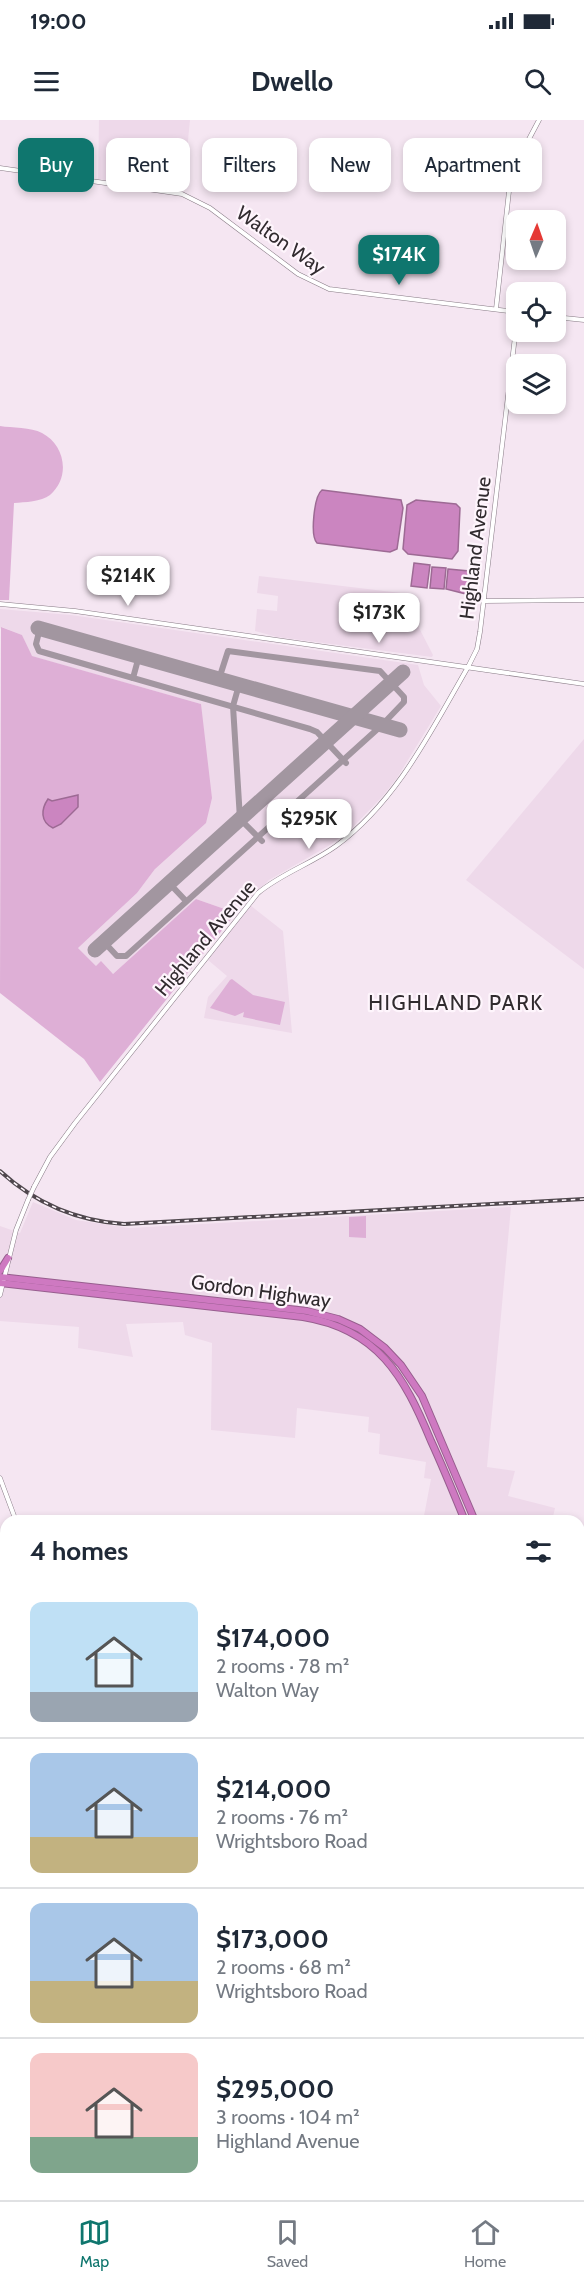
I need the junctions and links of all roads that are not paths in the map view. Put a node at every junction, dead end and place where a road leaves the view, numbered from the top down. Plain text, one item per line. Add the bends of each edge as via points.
1 (539, 120) edge
2 (0, 168) edge
3 (496, 309) junction
4 (506, 310) edge
5 (566, 318) edge
6 (584, 320) edge
7 (514, 342) edge
8 (583, 600) edge
9 (484, 601) junction
10 (0, 604) edge
11 (468, 667) junction
12 (584, 684) edge
13 (8, 1258) joint
14 (1, 1279) edge
15 (0, 1295) edge
16 (0, 1478) edge
17 (14, 1515) edge
18 (462, 1515) edge
19 (472, 1515) edge

1 - 3 main road via 511,173
2 - 3 main road, Walton Way via 182,194 210,208 298,274 328,289
3 - 4 main road, Walton Way
5 - 6 main road
7 - 9 main road, Highland Avenue
8 - 9 main road
9 - 11 main road, Highland Avenue via 477,649
10 - 11 main road via 75,611
11 - 12 main road
11 - 13 main road, Highland Avenue, bridge via 392,792 336,846 258,893 75,1123 34,1187
13 - 14 highway
14 - 15 main road
14 - 18 highway, Gordon Highway via 303,1317 349,1332 379,1352 407,1386
14 - 19 highway, Gordon Highway via 307,1311 352,1325 385,1348 417,1385
16 - 17 main road

